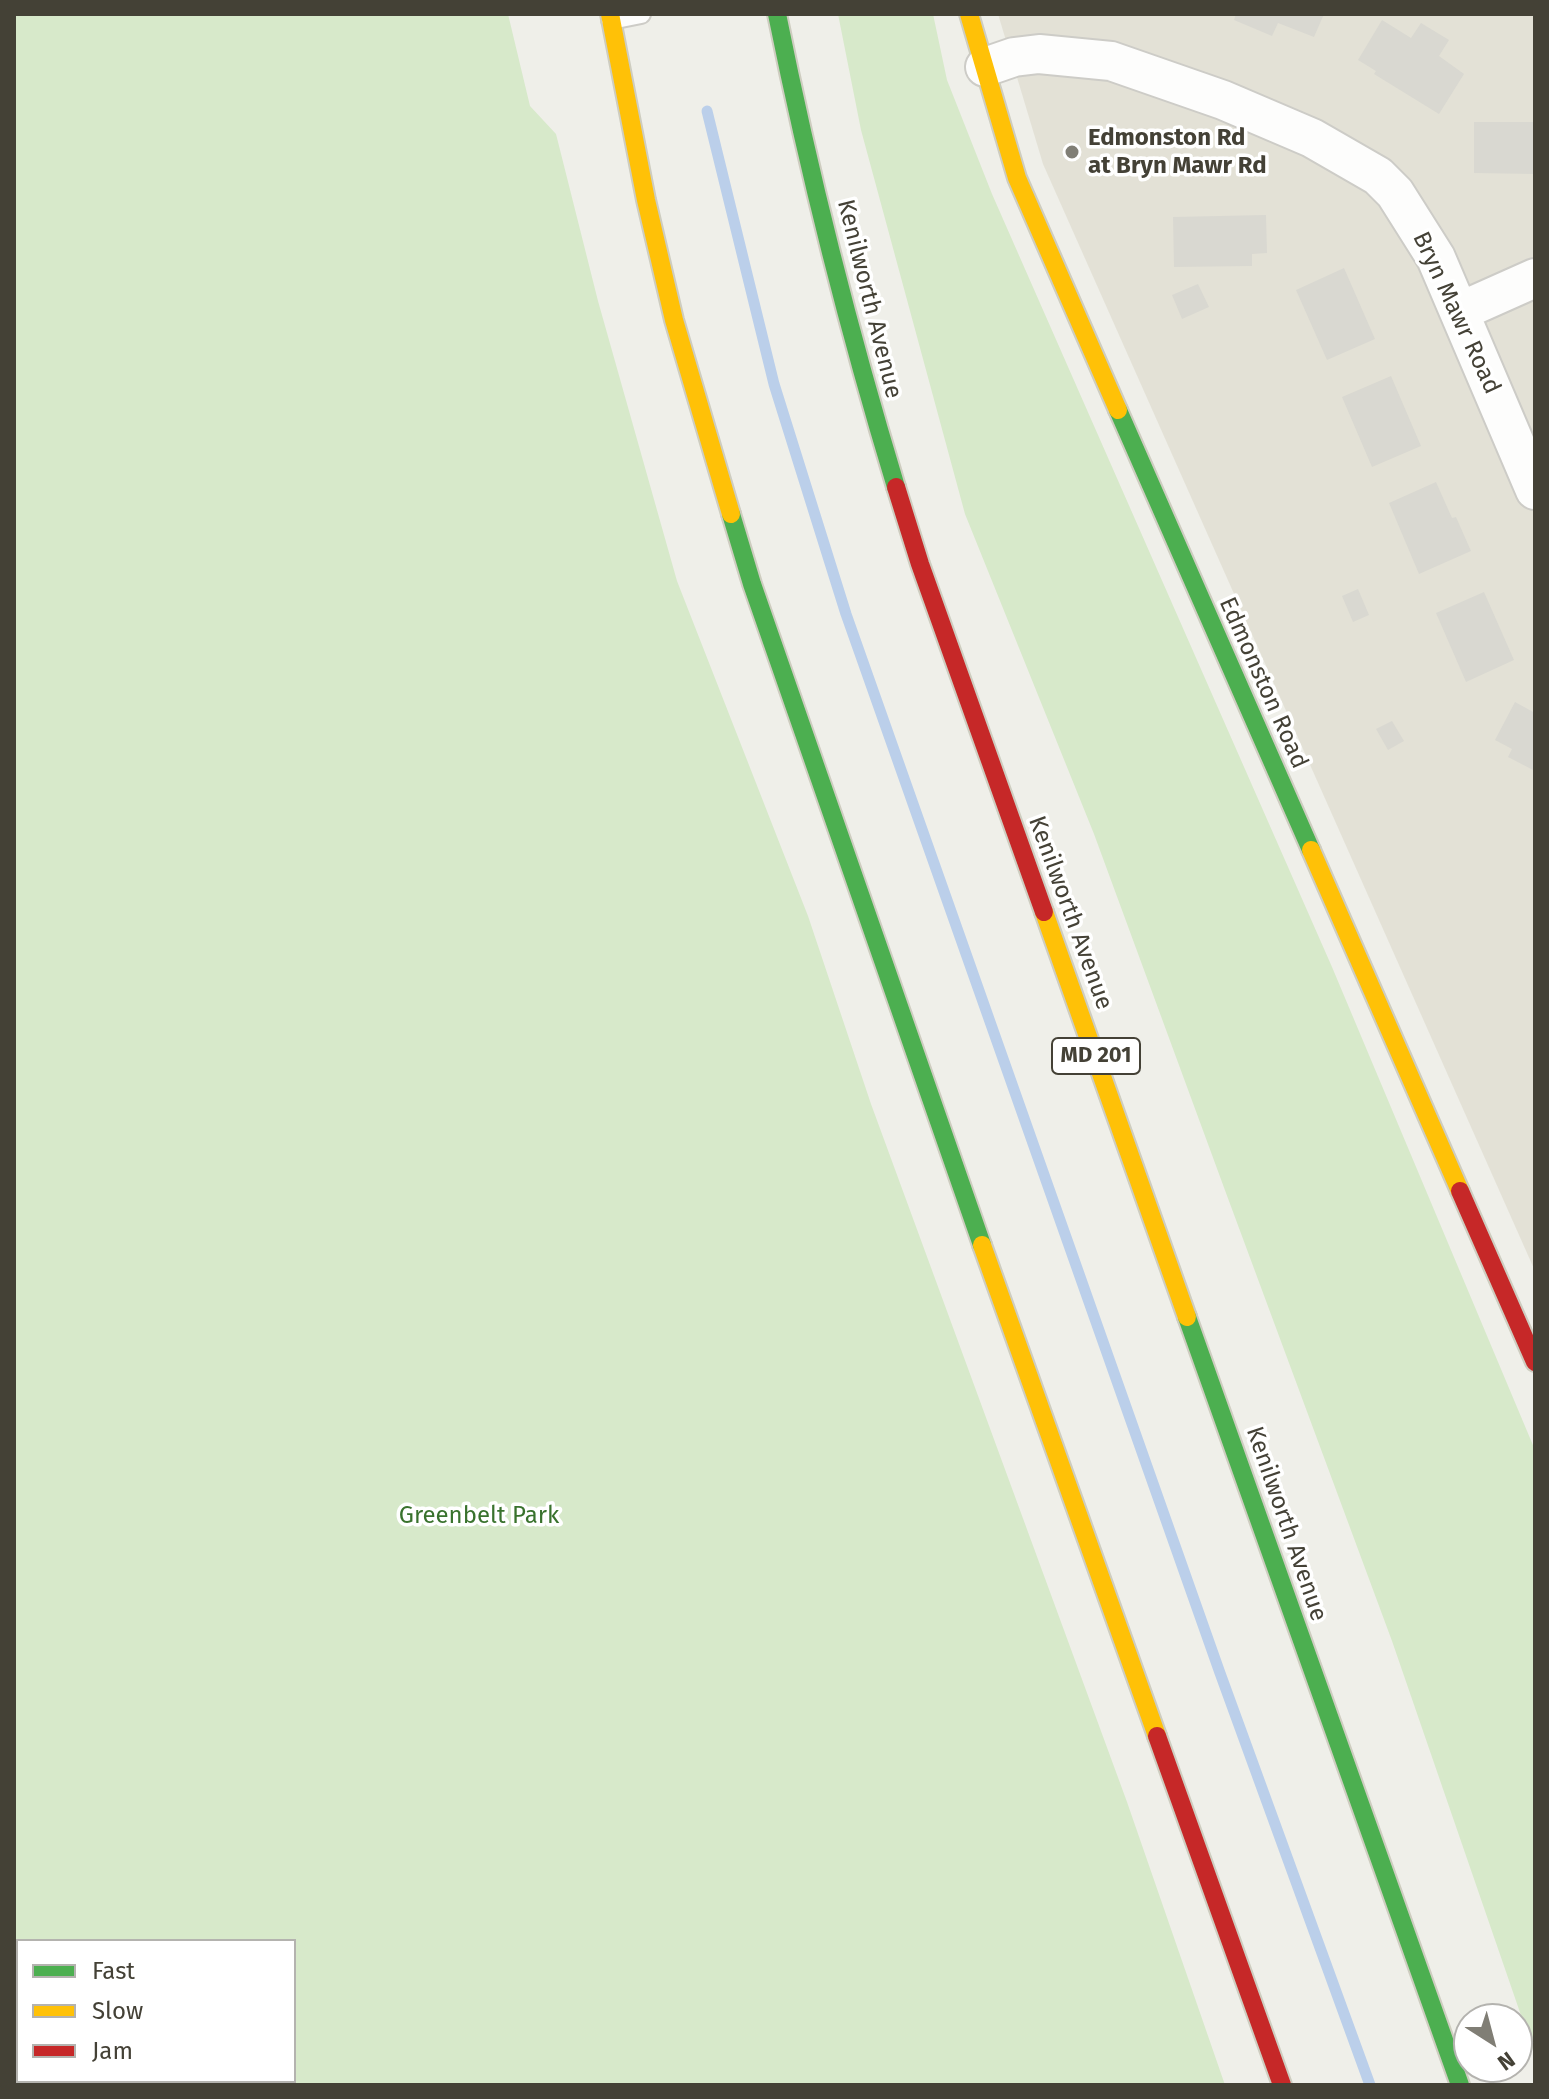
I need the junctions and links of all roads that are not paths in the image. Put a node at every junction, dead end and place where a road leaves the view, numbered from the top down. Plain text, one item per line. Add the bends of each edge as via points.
1 (641, 14) edge
2 (777, 14) edge
3 (969, 14) edge
4 (611, 17) edge
5 (985, 67) junction
6 (1535, 278) edge
7 (1461, 311) junction
8 (1535, 490) edge
9 (1535, 1362) edge
10 (1282, 2085) edge
11 (1460, 2085) edge

1 - 4 lane
2 - 11 main road, Kenilworth Avenue / MD 201 via 870,401 925,579
3 - 5 main road, Edmonston Road
4 - 10 main road via 674,320 752,584 1032,1389
5 - 7 street, Bryn Mawr Road via 1039,54 1111,61 1312,138 1369,169 1395,193 1436,258
5 - 9 main road, Edmonston Road via 1017,178
6 - 7 street
7 - 8 street, Bryn Mawr Road

